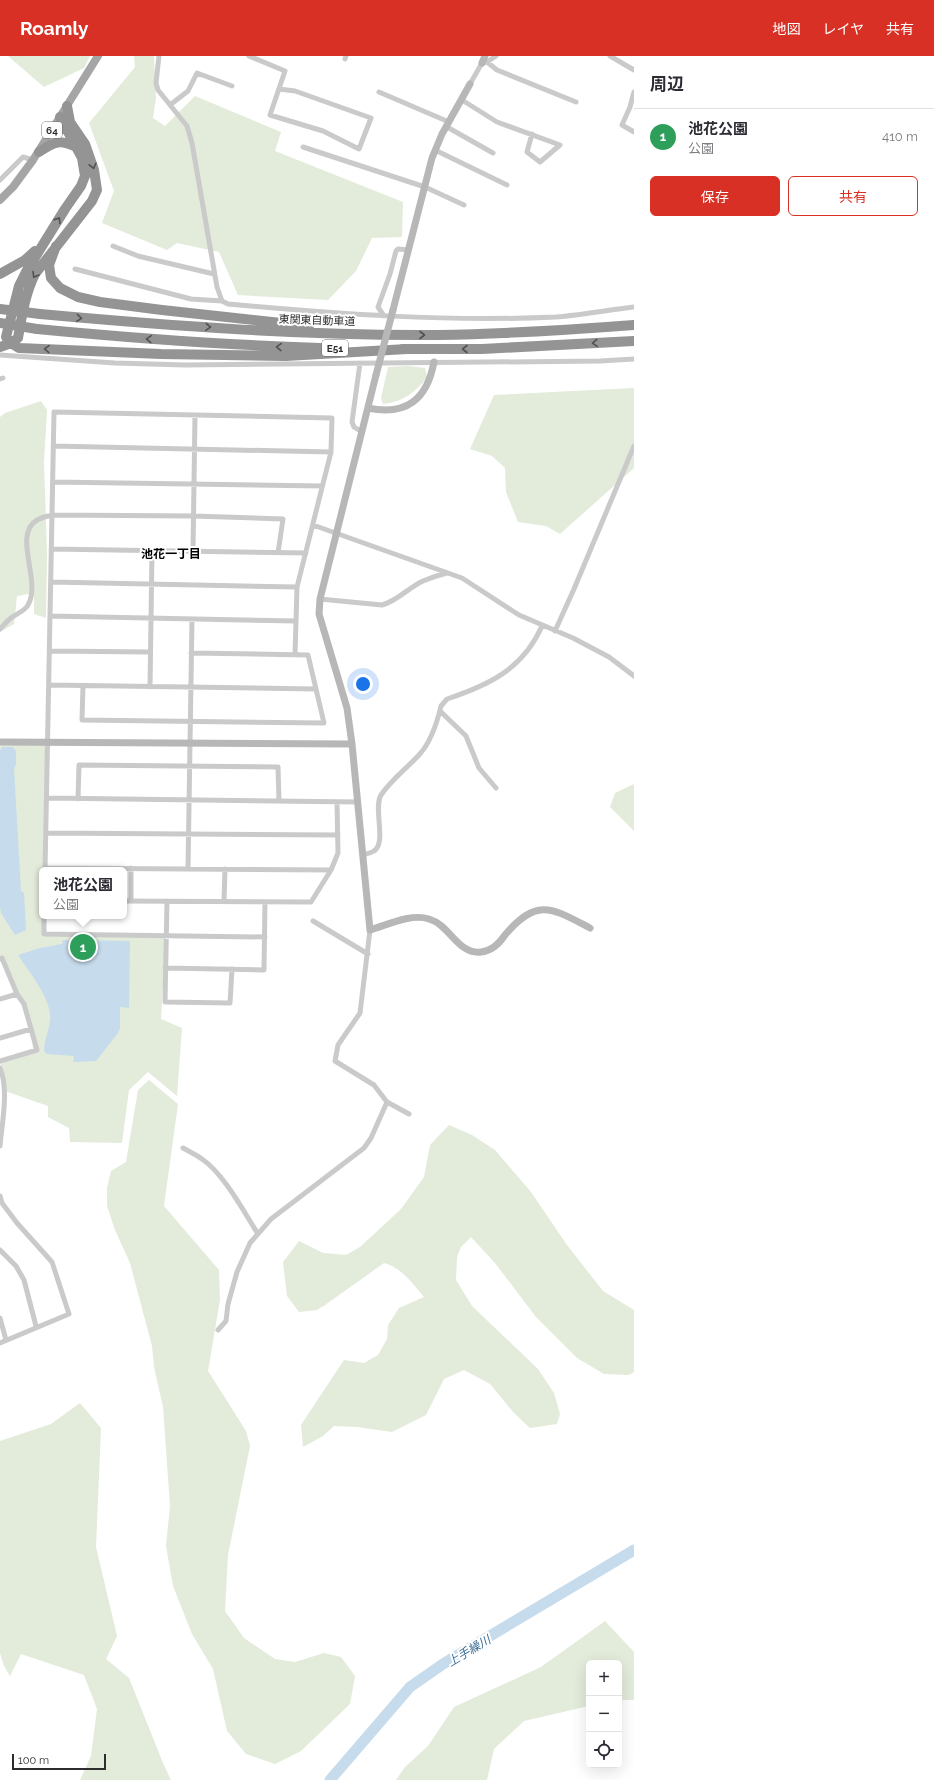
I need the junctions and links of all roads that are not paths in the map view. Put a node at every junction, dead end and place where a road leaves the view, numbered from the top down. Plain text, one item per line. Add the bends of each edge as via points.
1 (98, 56) edge
2 (159, 56) edge
3 (249, 56) edge
4 (496, 56) edge
5 (610, 56) edge
6 (485, 61) edge
7 (634, 70) edge
8 (470, 84) joint
9 (232, 86) dead end
10 (279, 89) junction
11 (379, 92) dead end
12 (634, 92) edge
13 (462, 100) junction
14 (576, 102) dead end
15 (170, 105) junction
16 (67, 106) junction
17 (60, 117) junction
18 (448, 124) junction
19 (66, 128) junction
20 (53, 129) junction
21 (76, 132) junction
22 (634, 132) edge
23 (532, 134) junction
24 (303, 147) dead end
25 (78, 148) junction
26 (435, 150) junction
27 (493, 153) dead end
28 (36, 156) junction
29 (0, 180) edge
30 (507, 185) dead end
31 (425, 187) junction
32 (0, 200) edge
33 (464, 205) dead end
34 (44, 241) junction
35 (56, 246) junction
36 (113, 246) dead end
37 (409, 250) junction
38 (75, 269) dead end
39 (0, 274) edge
40 (214, 274) junction
41 (222, 302) junction
42 (634, 307) edge
43 (0, 309) edge
44 (384, 316) junction
45 (0, 324) edge
46 (634, 325) edge
47 (393, 334) junction
48 (634, 341) edge
49 (11, 343) junction
50 (0, 346) edge
51 (408, 349) junction
52 (0, 355) edge
53 (634, 359) edge
54 (434, 362) junction
55 (360, 363) junction
56 (368, 408) junction
57 (195, 415) junction
58 (362, 432) junction
59 (53, 446) junction
60 (634, 446) edge
61 (195, 448) junction
62 (331, 452) junction
63 (53, 482) junction
64 (194, 483) junction
65 (322, 486) junction
66 (52, 515) junction
67 (193, 516) junction
68 (313, 525) junction
69 (336, 532) junction
70 (51, 549) junction
71 (152, 551) junction
72 (193, 551) junction
73 (278, 553) junction
74 (306, 553) junction
75 (447, 573) junction
76 (51, 582) junction
77 (151, 584) junction
78 (298, 587) junction
79 (320, 599) junction
80 (50, 616) junction
81 (151, 618) junction
82 (192, 619) junction
83 (296, 621) junction
84 (542, 626) junction
85 (0, 628) edge
86 (555, 631) junction
87 (50, 651) junction
88 (150, 652) junction
89 (191, 653) junction
90 (295, 655) junction
91 (634, 676) edge
92 (49, 685) junction
93 (83, 686) junction
94 (150, 687) junction
95 (191, 687) junction
96 (316, 689) junction
97 (440, 711) junction
98 (190, 722) junction
99 (0, 742) edge
100 (48, 742) junction
101 (190, 743) junction
102 (352, 744) junction
103 (190, 766) junction
104 (496, 788) dead end
105 (47, 798) junction
106 (78, 799) junction
107 (189, 800) junction
108 (279, 801) junction
109 (337, 802) junction
110 (358, 802) junction
111 (46, 832) junction
112 (189, 834) junction
113 (338, 835) junction
114 (363, 855) junction
115 (45, 867) edge
116 (127, 868) edge
117 (131, 868) junction
118 (188, 869) junction
119 (225, 869) junction
120 (332, 870) junction
121 (127, 901) edge
122 (131, 901) junction
123 (167, 901) junction
124 (224, 902) junction
125 (265, 902) junction
126 (44, 919) edge
127 (313, 921) dead end
128 (590, 928) dead end
129 (370, 930) junction
130 (166, 935) junction
131 (265, 937) junction
132 (368, 954) junction
133 (0, 959) edge
134 (165, 968) junction
135 (232, 969) junction
136 (17, 994) junction
137 (0, 999) edge
138 (31, 1029) junction
139 (0, 1038) edge
140 (0, 1061) edge
141 (0, 1068) edge
142 (388, 1102) junction
143 (408, 1114) dead end
144 (0, 1146) edge
145 (183, 1148) dead end
146 (0, 1196) edge
147 (1, 1204) edge
148 (258, 1234) junction
149 (0, 1250) edge
150 (0, 1318) edge
151 (36, 1326) junction
152 (218, 1330) dead end
153 (6, 1340) junction
154 (0, 1343) edge

1 - 16 main road, 64
2 - 15 street via 156,82 158,90
3 - 10 street via 285,71
4 - 6 street
5 - 7 street
6 - 8 street
6 - 14 street via 497,70
8 - 13 street
9 - 15 street via 197,73 188,91
10 - 10 street via 270,115 323,131 359,149 371,118 295,91
11 - 18 street
12 - 22 street via 622,125
13 - 18 street
13 - 23 street via 497,122
15 - 40 street via 187,126 192,143
16 - 17 main road, 64
16 - 21 highway via 70,122
17 - 19 highway
17 - 20 main road, 64
18 - 26 street
18 - 27 street
19 - 20 highway
19 - 21 highway
19 - 25 highway
20 - 28 main road, 64
21 -> 35 highway via 91,157 97,190 92,201
23 - 23 street via 539,137 560,145 540,162 526,152
24 - 31 street
25 - 28 highway via 61,141 52,143
34 -> 25 highway via 85,176 85,166
26 - 30 street
26 - 31 street
28 - 29 street via 23,157
28 - 32 main road, 64
31 - 33 street
31 - 37 street
34 - 39 highway via 25,260
34 - 49 highway via 19,286 6,337
35 - 47 highway via 49,265 51,278 60,288 78,297 183,312
35 -> 49 highway via 29,286 18,338
36 - 40 street via 138,256
37 - 44 street via 396,251 378,307
37 - 56 street, bridge
38 - 41 street via 191,299
40 - 41 street
41 - 44 street
42 - 44 street via 557,317
43 -> 47 highway, 東関東自動車道 / E51, bridge via 142,324
51 -> 45 highway, E51, bridge via 247,345 140,338
47 -> 46 highway, 東関東自動車道 / E51 via 480,334
48 -> 51 highway, E51 via 482,349
49 - 50 highway
51 -> 49 highway via 286,356 19,348
52 - 55 street via 185,365
53 - 54 street
54 - 55 street
54 - 56 street via 431,379 421,396 391,411
55 - 58 street via 352,422 354,427
56 - 58 street
57 - 59 street via 54,412
57 - 61 street
57 - 62 street via 332,418
58 - 69 street
59 - 61 street
59 - 63 street
60 - 86 street
61 - 62 street
61 - 64 street
62 - 65 street
63 - 64 street
63 - 66 street
64 - 65 street
64 - 67 street
65 - 68 street
66 - 67 street
66 - 70 street
66 - 85 street via 37,520 28,530 26,543 33,580 28,607
67 - 72 street
67 - 73 street via 283,519
68 - 69 street
68 - 74 street
69 - 75 street
69 - 79 street
70 - 71 street
70 - 76 street
71 - 72 street
71 - 77 street
72 - 73 street
73 - 74 street
74 - 78 street
75 - 79 street via 423,581 391,603 382,605
75 - 84 street via 462,578 519,615
76 - 77 street
76 - 80 street
77 - 78 street
77 - 81 street
78 - 83 street
79 - 102 street via 319,614 347,708
80 - 81 street
80 - 87 street
81 - 82 street
81 - 88 street
82 - 83 street
82 - 89 street
83 - 90 street
84 - 86 street
84 - 97 street via 535,642 522,658 494,680 447,699
86 - 91 street via 609,657
87 - 88 street
87 - 92 street
88 - 94 street
89 - 90 street
89 - 95 street
90 - 96 street via 308,656
92 - 93 street
92 - 100 street
93 - 94 street
93 - 98 street via 82,720
94 - 95 street
95 - 96 street
95 - 98 street
96 - 98 street via 324,723
97 - 104 street via 466,736 480,768
97 - 114 street via 431,738 419,755 380,796 378,846 375,851
98 - 101 street
99 - 100 street
100 - 101 street
100 - 105 street
101 - 102 street
101 - 103 street
102 - 110 street
103 - 106 street via 79,765
103 - 107 street
103 - 108 street via 278,767
105 - 106 street
105 - 111 street
106 - 107 street
107 - 108 street
107 - 112 street
108 - 109 street
109 - 110 street
109 - 113 street
110 - 114 street
111 - 112 street
111 - 115 street
112 - 113 street
112 - 118 street
113 - 120 street via 338,854
114 - 129 street
116 - 117 street
117 - 118 street
117 - 122 street
118 - 119 street
119 - 120 street
119 - 124 street
120 - 125 street via 311,902
121 - 122 street
122 - 123 street
123 - 124 street
123 - 130 street
124 - 125 street
125 - 131 street
126 - 130 street via 44,934
127 - 132 street
128 - 129 street via 556,911 545,909 524,917 498,944 490,950 481,952 471,952 462,947 439,923 429,918 408,919
129 - 132 street
130 - 131 street
130 - 134 street
131 - 135 street via 264,970
132 - 142 street via 360,1013 338,1046 335,1061 374,1085
133 - 136 street via 2,958
134 - 135 street
134 - 135 street via 164,1002 230,1003
136 - 137 street
136 - 138 street via 24,1004
138 - 139 street
138 - 140 street via 37,1050
141 - 144 street via 4,1077 4,1091
142 - 143 street
142 - 148 street via 364,1148 277,1215
145 - 148 street via 203,1159 214,1170
146 - 147 street
147 - 151 street via 52,1262 69,1314
148 - 152 street via 242,1258 228,1304 226,1321
149 - 151 street via 16,1266 24,1280
150 - 153 street
151 - 153 street
153 - 154 street

